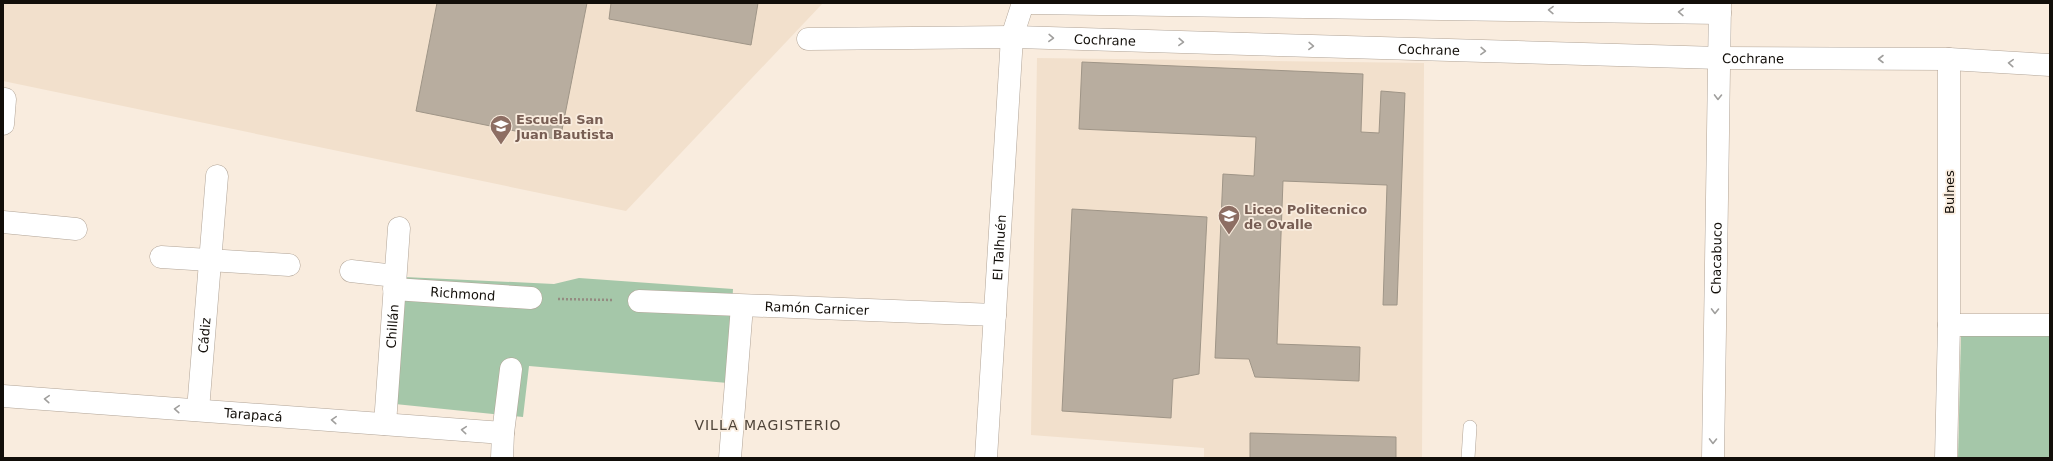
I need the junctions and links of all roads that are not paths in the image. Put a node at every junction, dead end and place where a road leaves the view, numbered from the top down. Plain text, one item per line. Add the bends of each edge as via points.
1 (1023, 3) edge
2 (1031, 3) edge
3 (1334, 5) edge
4 (1720, 8) edge
5 (1012, 37) junction
6 (808, 39) dead end
7 (1719, 58) junction
8 (1949, 59) junction
9 (2050, 66) edge
10 (5, 99) dead end
11 (3, 124) edge
12 (217, 176) dead end
13 (3, 222) edge
14 (399, 228) dead end
15 (76, 229) dead end
16 (161, 257) dead end
17 (210, 260) junction
18 (289, 265) dead end
19 (351, 271) dead end
20 (395, 282) junction
21 (531, 298) road end
22 (639, 301) road end
23 (742, 306) junction
24 (995, 315) junction
25 (1949, 325) junction
26 (2050, 325) edge
27 (511, 369) dead end
28 (3, 396) edge
29 (198, 410) junction
30 (385, 424) junction
31 (1470, 427) dead end
32 (503, 433) junction
33 (502, 458) edge
34 (730, 458) edge
35 (986, 458) edge
36 (1468, 458) edge
37 (1713, 458) edge
38 (1946, 458) edge

1 - 5 street, El Talhuén
2 - 3 street
4 -> 3 street
4 - 7 street, Chacabuco
5 - 6 street, Cochrane
5 -> 7 street, Cochrane
5 - 24 street, El Talhuén
8 -> 7 street, Cochrane
7 -> 37 street, Chacabuco
9 -> 8 street, Cochrane
8 - 25 street, Bulnes
10 - 11 street
12 - 17 street, Cádiz
13 - 15 street
14 - 20 street, Chillán
16 - 17 street
17 - 18 street
17 - 29 street, Cádiz
19 - 20 street, Richmond
20 - 21 street, Richmond
20 - 30 street, Chillán
22 - 23 street, Ramón Carnicer
23 - 24 street, Ramón Carnicer
23 - 34 street
24 - 35 street, El Talhuén
25 - 26 street
25 - 38 street, Bulnes
27 - 32 street
29 -> 28 street, Tarapacá
30 -> 29 street, Tarapacá
32 -> 30 street, Tarapacá
31 - 36 lane
32 - 33 street

